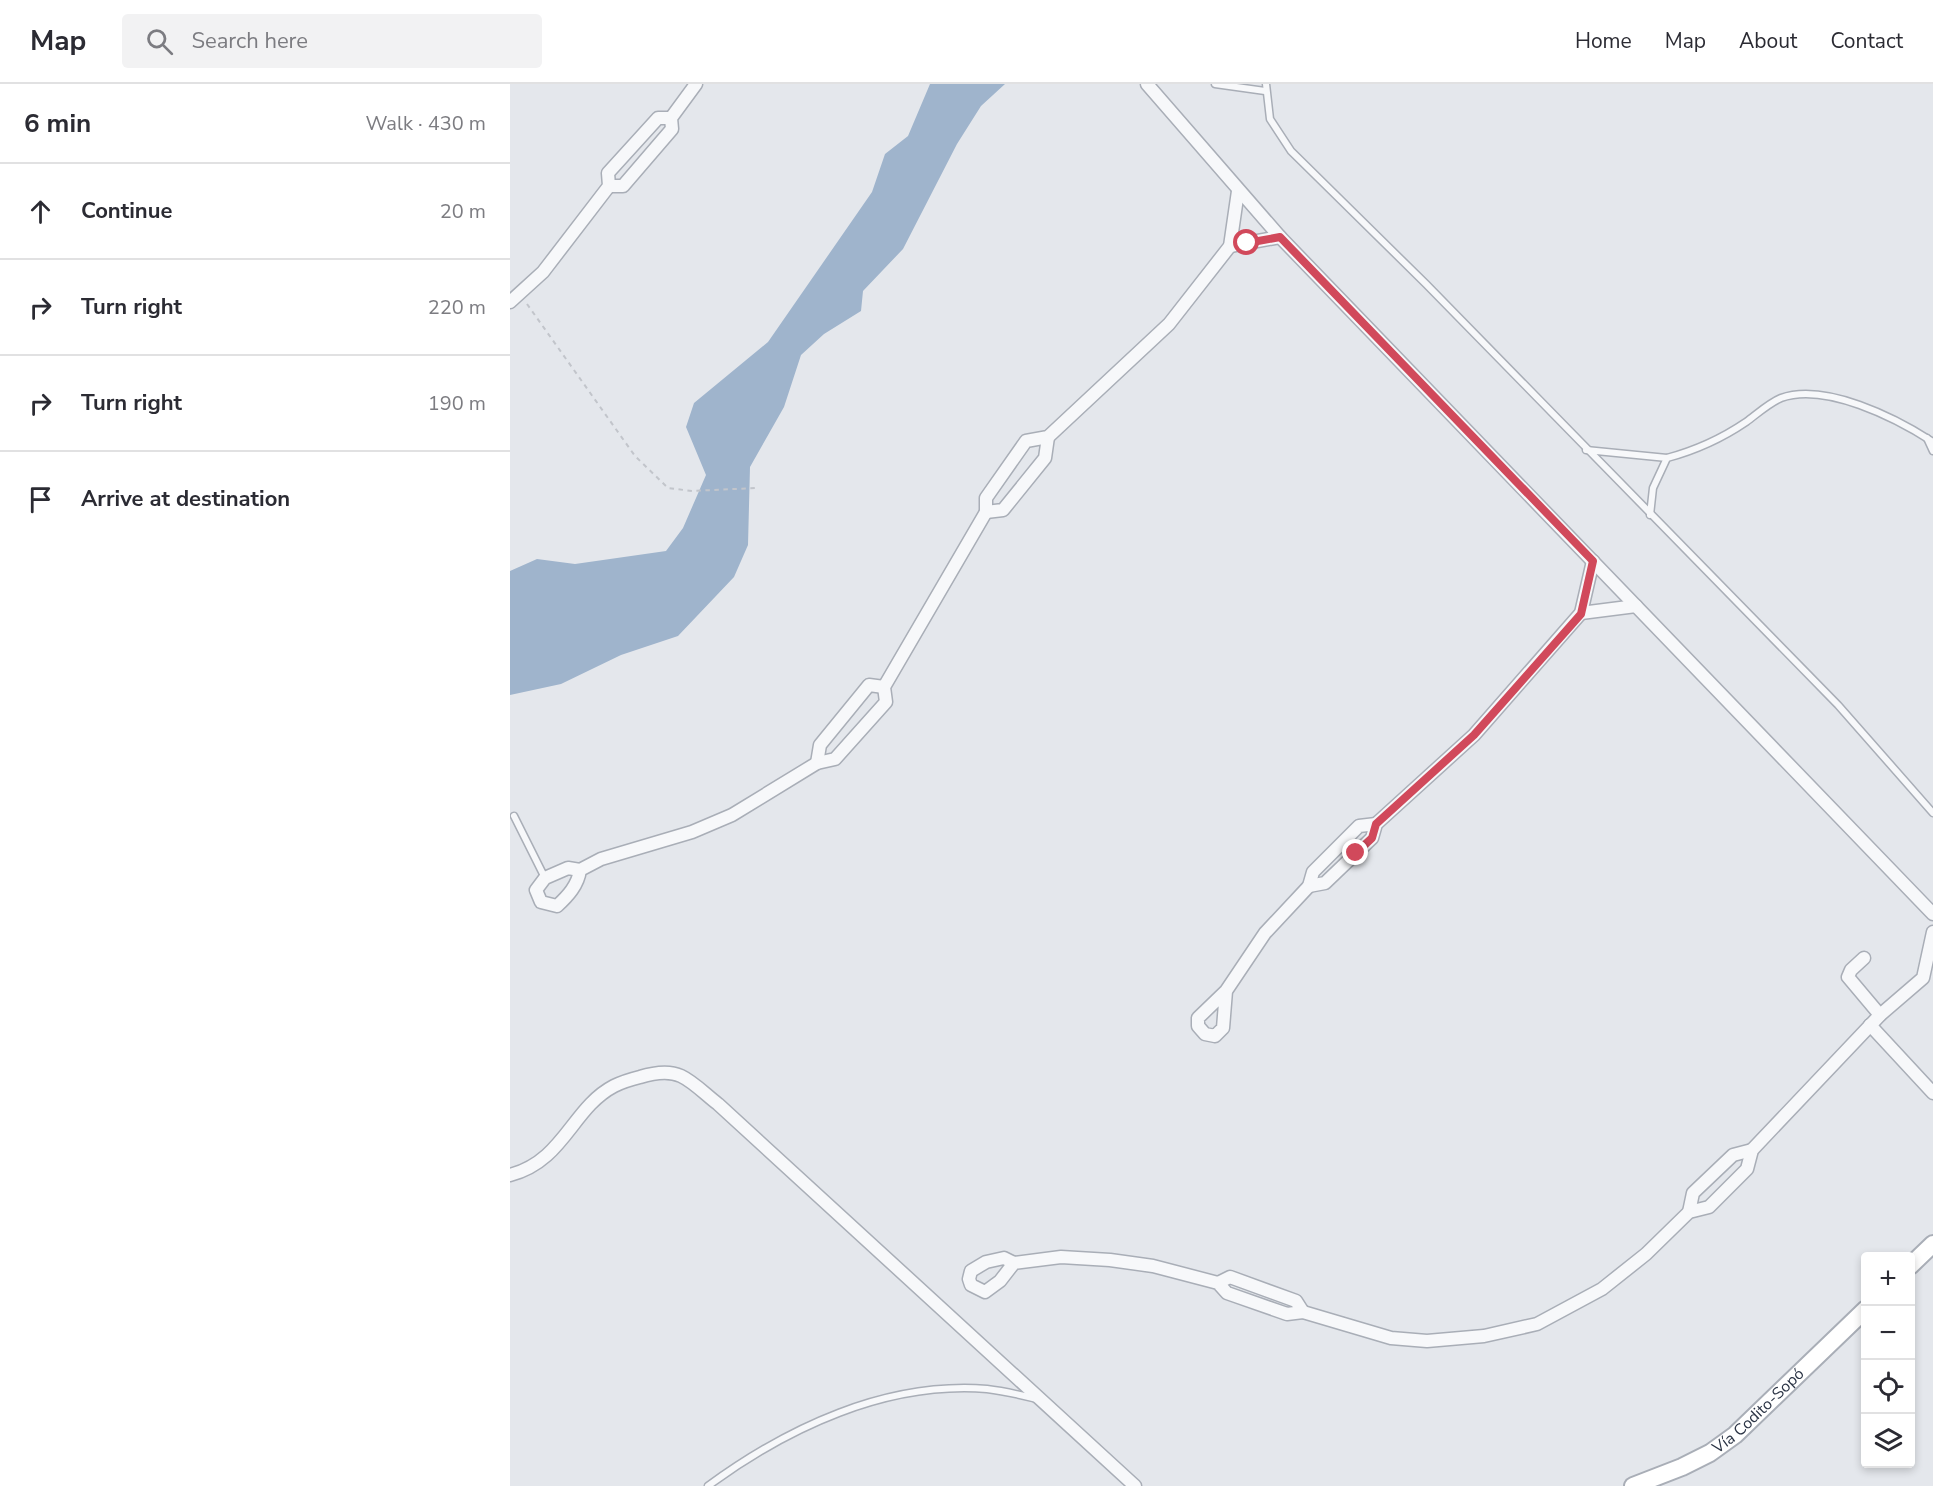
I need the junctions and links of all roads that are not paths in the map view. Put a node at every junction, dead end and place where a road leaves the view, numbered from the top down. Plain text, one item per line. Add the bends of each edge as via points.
1 (696, 84) edge
2 (1147, 84) edge
3 (1215, 84) edge
4 (1265, 88) edge
5 (671, 117) junction
6 (609, 186) junction
7 (1238, 191) junction
8 (1280, 237) junction
9 (1230, 246) junction
10 (514, 298) edge
11 (1048, 437) junction
12 (1926, 438) junction
13 (1933, 442) edge
14 (1585, 450) junction
15 (1933, 451) edge
16 (1667, 458) junction
17 (987, 512) junction
18 (1650, 515) junction
19 (1593, 561) junction
20 (1635, 606) junction
21 (1581, 614) junction
22 (884, 687) junction
23 (817, 763) junction
24 (1933, 813) edge
25 (514, 816) dead end
26 (580, 870) junction
27 (545, 878) junction
28 (1933, 914) edge
29 (1933, 932) edge
30 (1864, 958) dead end
31 (1928, 978) edge
32 (1226, 991) dead end
33 (1880, 1015) junction
34 (1870, 1025) junction
35 (1933, 1093) edge
36 (1752, 1150) junction
37 (510, 1175) edge
38 (1689, 1212) junction
39 (1933, 1244) edge
40 (1915, 1262) edge
41 (1014, 1263) dead end
42 (1861, 1314) edge
43 (1040, 1399) junction
44 (708, 1486) edge
45 (1135, 1486) edge
46 (1633, 1486) edge

1 - 5 street
2 - 7 street
3 - 4 lane
4 - 14 lane via 1270,119 1290,151 1426,284
5 - 6 street via 658,118 608,173
5 - 6 street via 672,129 623,186
6 - 10 street via 543,272
7 - 8 street
7 - 9 street
8 - 9 street
8 - 19 street
9 - 11 street via 1169,324
11 - 17 street via 1045,458 1003,510
11 - 17 street via 1026,441 986,498
12 - 13 lane
12 - 15 lane
12 - 16 lane via 1839,398 1809,395 1781,399 1696,451
14 - 16 lane
14 - 18 lane
16 - 18 lane via 1653,488
17 - 22 street
18 - 24 lane via 1838,705
19 - 20 street
19 - 21 street
20 - 21 street
20 - 28 street
21 - 32 street via 1474,735 1376,824 1359,826 1313,872 1309,886 1265,933
22 - 23 street via 886,702 836,759
22 - 23 street via 868,685 820,745
23 - 26 street via 732,815 692,832 601,859
25 - 27 lane
26 - 27 street via 568,868
26 - 27 street via 572,889 557,906 545,904 537,896 538,885
29 - 31 street
30 - 33 street via 1848,977
31 - 33 street
33 - 34 street
34 - 35 street
34 - 36 street
36 - 38 street via 1747,1169 1709,1207
36 - 38 street via 1733,1155 1693,1193
37 - 43 street via 525,1171 558,1146 593,1102 613,1086 652,1073 683,1077 718,1104
38 - 41 street via 1602,1289 1537,1324 1484,1336 1427,1341 1390,1338 1303,1312 1287,1314 1227,1293 1218,1283 1153,1266 1061,1257
39 - 40 street
42 - 46 street, Vía Codito-Sopó via 1710,1453
43 - 44 lane via 988,1389 944,1389 862,1405 789,1433
43 - 45 street

